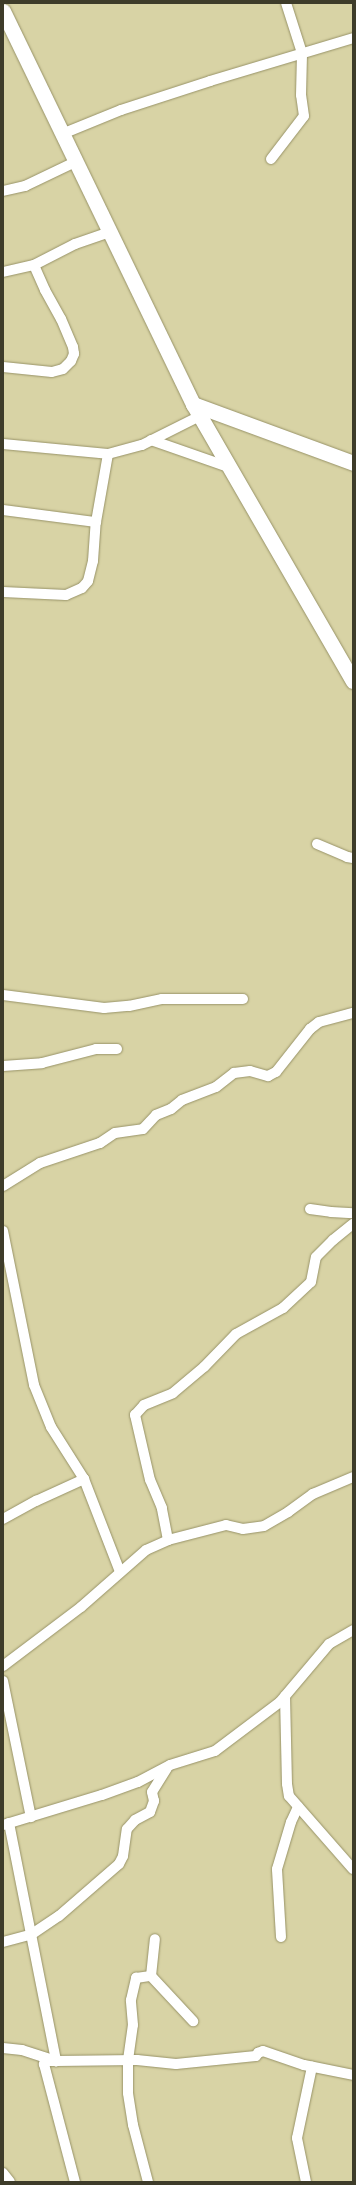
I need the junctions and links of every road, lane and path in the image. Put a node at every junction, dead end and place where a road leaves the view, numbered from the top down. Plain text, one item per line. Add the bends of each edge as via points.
1 (286, 3) edge
2 (3, 11) edge
3 (353, 38) edge
4 (302, 53) junction
5 (62, 134) junction
6 (271, 159) dead end
7 (75, 162) junction
8 (3, 190) edge
9 (109, 232) junction
10 (34, 265) junction
11 (3, 272) edge
12 (3, 367) edge
13 (197, 410) junction
14 (151, 440) junction
15 (3, 444) edge
16 (108, 454) junction
17 (353, 464) edge
18 (231, 468) junction
19 (3, 510) edge
20 (96, 522) junction
21 (3, 592) edge
22 (349, 665) edge
23 (353, 681) edge
24 (317, 844) dead end
25 (353, 858) edge
26 (3, 996) edge
27 (243, 999) dead end
28 (353, 1014) edge
29 (117, 1049) dead end
30 (3, 1066) edge
31 (3, 1186) edge
32 (310, 1209) dead end
33 (353, 1213) edge
34 (353, 1224) edge
35 (3, 1231) edge
36 (353, 1477) edge
37 (84, 1479) junction
38 (3, 1519) edge
39 (168, 1540) junction
40 (120, 1572) junction
41 (353, 1630) edge
42 (3, 1666) edge
43 (3, 1681) edge
44 (285, 1696) junction
45 (170, 1765) junction
46 (298, 1807) junction
47 (31, 1817) junction
48 (6, 1824) edge
49 (353, 1869) edge
50 (32, 1934) junction
51 (281, 1937) dead end
52 (155, 1939) dead end
53 (3, 1942) edge
54 (151, 1976) junction
55 (193, 2021) dead end
56 (3, 2048) edge
57 (128, 2060) junction
58 (56, 2061) junction
59 (312, 2067) junction
60 (353, 2075) edge
61 (3, 2173) edge
62 (10, 2182) edge
63 (75, 2182) edge
64 (148, 2182) edge
65 (306, 2182) edge

1 - 4 street
2 - 5 street
3 - 4 street
4 - 5 street via 128,107
4 - 6 street via 301,95 304,116
5 - 7 street
7 - 8 street via 25,186
7 - 9 street
9 - 10 street via 75,244
9 - 13 street
10 - 11 street
10 - 12 street via 62,319 74,354 63,369 52,372
13 - 14 street
13 - 17 street
13 - 18 street
14 - 16 street
14 - 18 street
15 - 16 street
16 - 20 street
18 - 22 street
19 - 20 street
20 - 21 street via 93,561 88,581 82,588 66,595
22 - 23 street
24 - 25 street
26 - 27 street via 104,1008 162,999
28 - 31 street via 319,1022 310,1029 276,1072 268,1076 250,1071 234,1073 216,1087 182,1100 171,1109 156,1115 143,1129 115,1133 100,1144 40,1163
29 - 30 street via 96,1049 42,1063
32 - 33 street
34 - 39 street via 316,1257 311,1282 283,1308 236,1334 204,1367 172,1393 144,1405 135,1416 150,1480 162,1508
35 - 37 street via 34,1385 50,1426
36 - 39 street via 313,1494 264,1526 248,1529 226,1525
37 - 38 street
37 - 40 street
39 - 40 street via 146,1550
40 - 42 street via 81,1606
41 - 44 street via 330,1644
43 - 47 street
44 - 45 street via 215,1751
44 - 46 street via 287,1784 289,1796
45 - 47 street via 138,1782
45 - 50 street via 152,1792 154,1801 150,1812 135,1820 127,1829 123,1856 119,1864 59,1916
46 - 49 street
46 - 51 street via 277,1870
47 - 48 street
48 - 50 street
50 - 53 street
50 - 58 street
52 - 54 street
54 - 55 street
54 - 57 street via 136,1978
56 - 58 street via 22,2050
57 - 58 street
57 - 59 street via 176,2064 256,2056 263,2051
57 - 64 street via 128,2094 133,2125
58 - 63 street via 46,2061 44,2064
59 - 60 street
59 - 65 street via 297,2138
61 - 62 street

